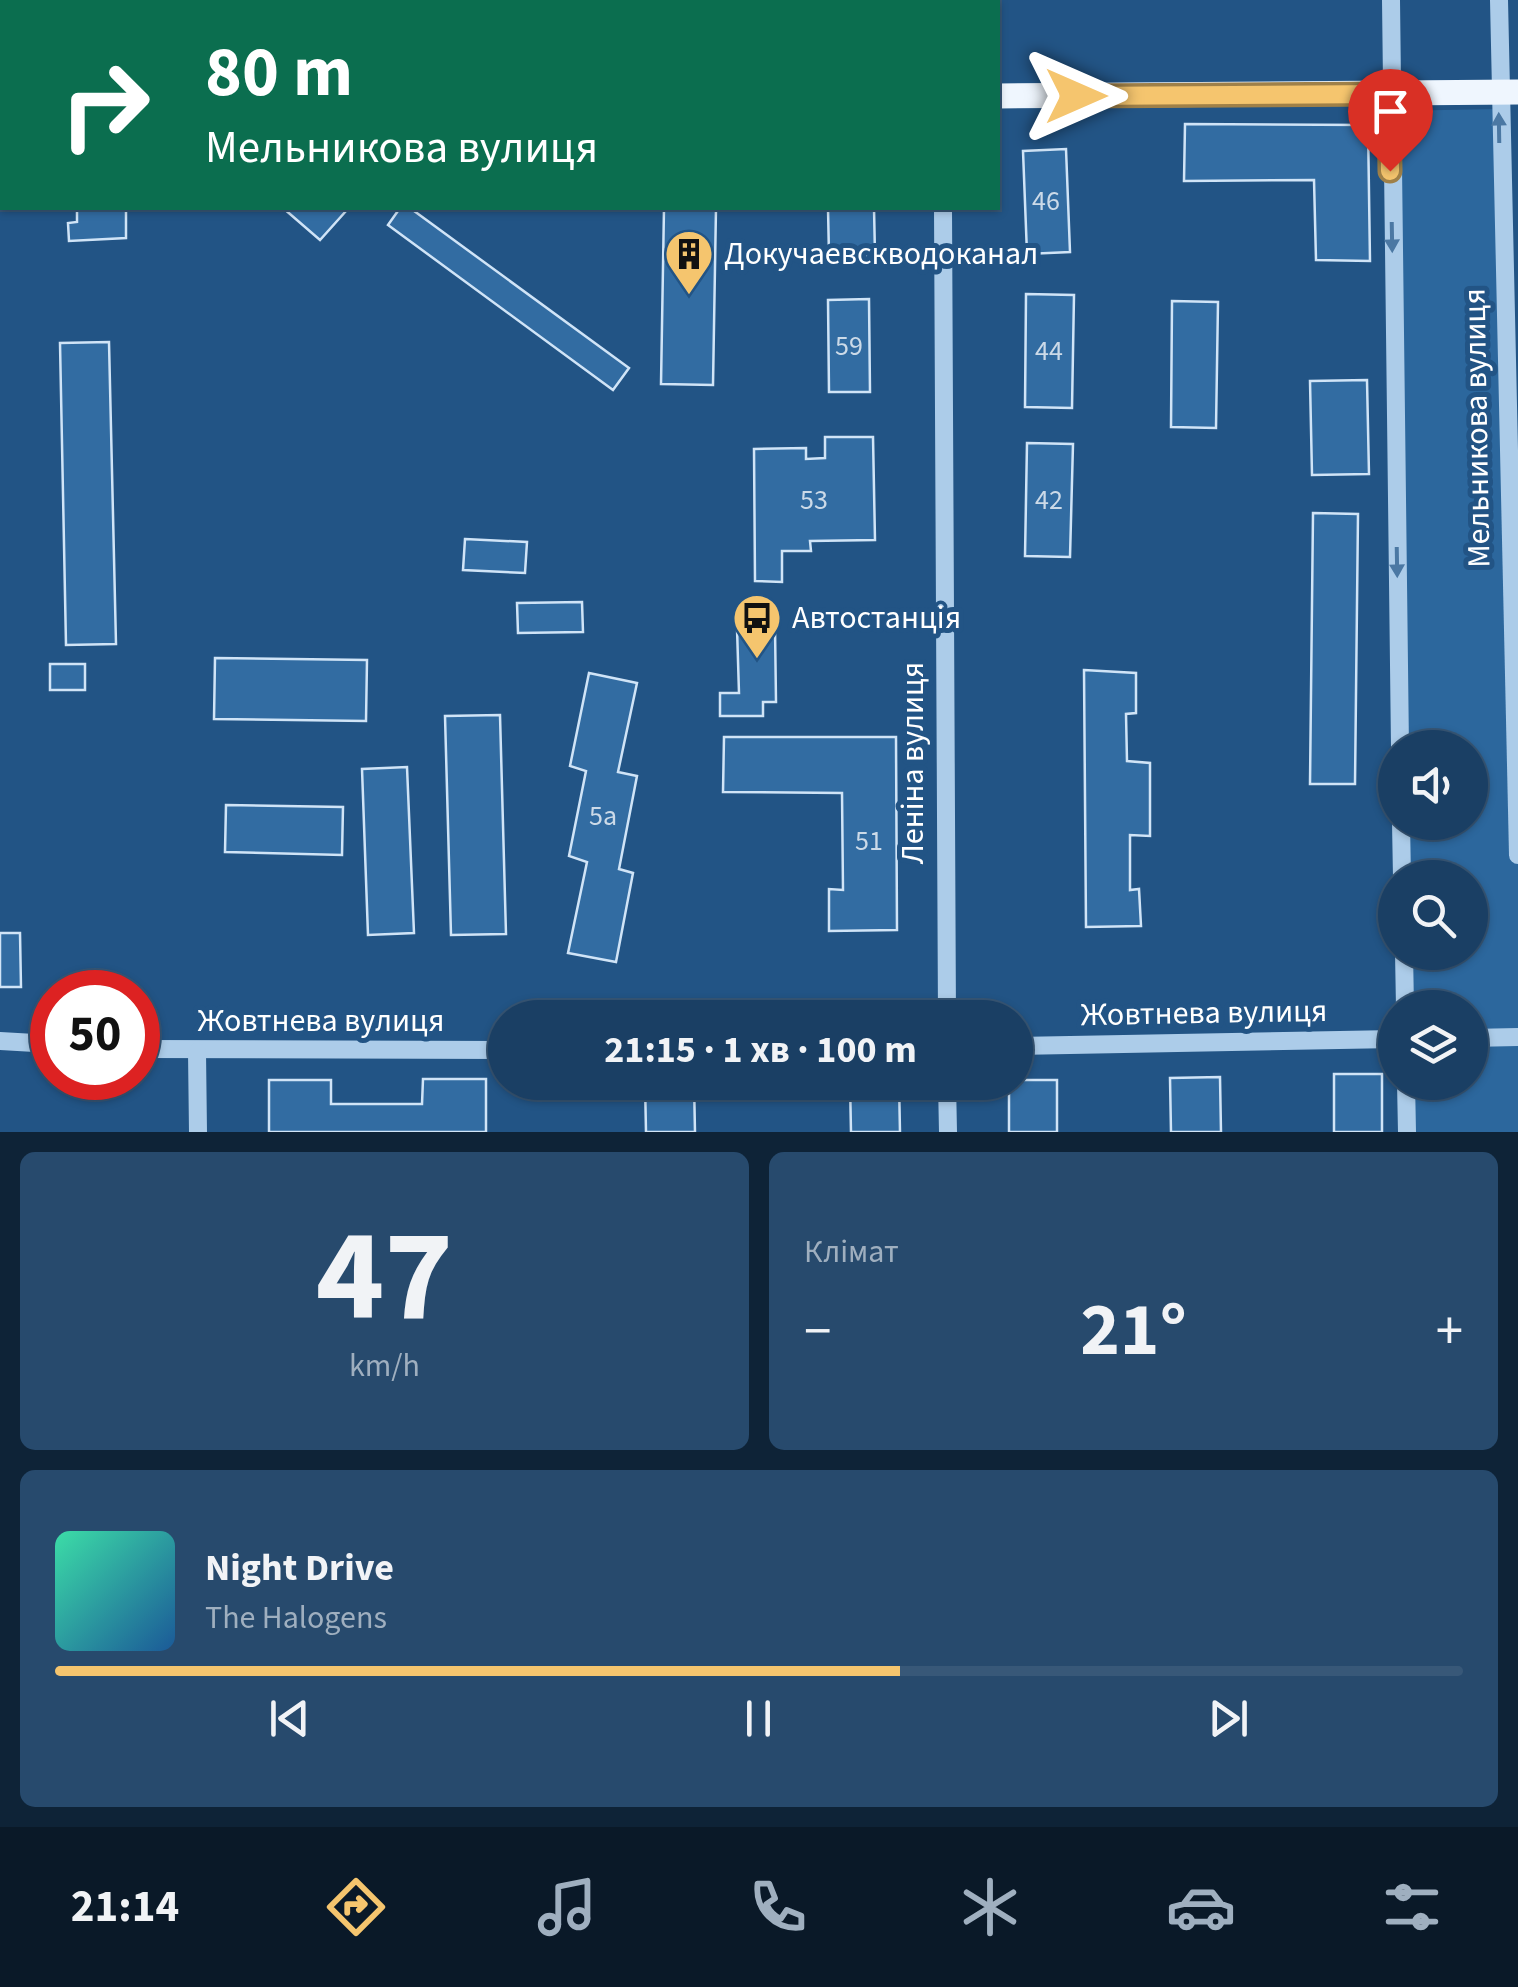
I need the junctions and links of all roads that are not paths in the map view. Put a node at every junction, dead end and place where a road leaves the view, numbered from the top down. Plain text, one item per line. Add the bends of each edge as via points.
1 (1390, 0) edge
2 (1499, 0) edge
3 (1508, 92) edge
4 (1389, 94) junction
5 (1000, 96) edge
6 (943, 210) edge
7 (1400, 730) edge
8 (1518, 855) edge
9 (947, 1000) edge
10 (1518, 1037) edge
11 (1488, 1038) edge
12 (0, 1040) edge
13 (1378, 1040) edge
14 (30, 1042) edge
15 (1033, 1046) edge
16 (160, 1050) edge
17 (488, 1050) edge
18 (197, 1052) junction
19 (948, 1100) edge
20 (1406, 1100) edge
21 (198, 1132) edge
22 (948, 1132) edge
23 (1407, 1132) edge

1 - 4 street
2 - 3 street, Мельникова вулиця
3 - 4 main road
8 -> 3 street, Мельникова вулиця
4 - 5 main road
4 -> 7 street
6 - 9 street, Леніна вулиця
10 - 11 street
12 - 14 street
13 - 15 street, Жовтнева вулиця
16 - 18 street, Жовтнева вулиця
17 - 18 street, Жовтнева вулиця
18 - 21 street
19 - 22 street
20 - 23 street

